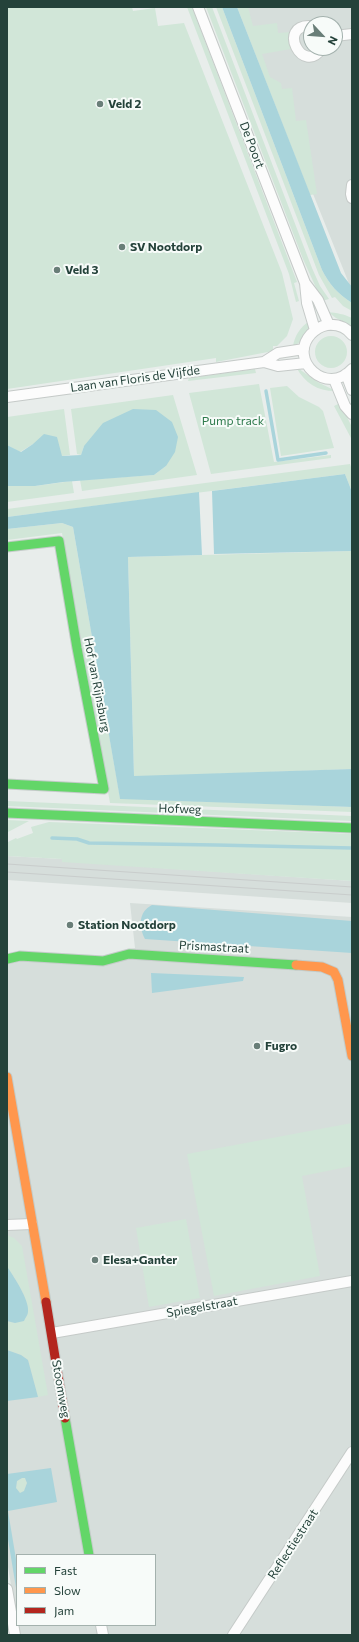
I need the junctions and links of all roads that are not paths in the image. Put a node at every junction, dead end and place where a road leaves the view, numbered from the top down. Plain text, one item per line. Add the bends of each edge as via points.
1 (198, 7) edge
2 (303, 27) edge
3 (303, 54) edge
4 (352, 185) edge
5 (352, 198) edge
6 (305, 283) junction
7 (329, 325) junction
8 (315, 330) junction
9 (352, 335) edge
10 (304, 349) junction
11 (264, 362) junction
12 (306, 363) junction
13 (349, 372) edge
14 (334, 379) junction
15 (352, 390) edge
16 (7, 397) edge
17 (352, 414) edge
18 (7, 547) edge
19 (7, 784) edge
20 (7, 813) edge
21 (352, 828) edge
22 (7, 959) edge
23 (352, 1056) edge
24 (7, 1077) edge
25 (32, 1224) junction
26 (7, 1225) edge
27 (352, 1282) edge
28 (52, 1333) junction
29 (352, 1452) edge
30 (90, 1554) edge
31 (7, 1589) edge
32 (15, 1635) edge
33 (233, 1635) edge

1 - 6 street, De Poort
2 - 3 street via 297,31 294,41 295,47
4 - 5 street
6 - 7 street, De Poort via 318,300
6 - 8 street, De Poort via 307,303
7 - 8 street
7 - 9 street via 340,326
8 - 10 street
10 - 11 street, Laan van Floris de Vijfde via 278,353
10 - 12 street
11 - 12 street, Laan van Floris de Vijfde via 278,366
11 - 16 street, Laan van Floris de Vijfde
12 - 14 street via 318,376
13 - 14 street
13 - 15 street
14 - 17 street via 345,406
18 - 19 street, Hof van Rijnsburg via 59,541 104,788
20 - 21 street, Hofweg
22 - 23 street, Prismastraat via 20,956 103,961 129,954 322,967 334,972 338,980
24 - 25 street, Stoomweg
25 - 26 street
25 - 28 street, Stoomweg
27 - 28 street, Spiegelstraat
28 - 30 street, Stoomweg
29 - 33 street, Reflectiestraat
31 - 32 street

